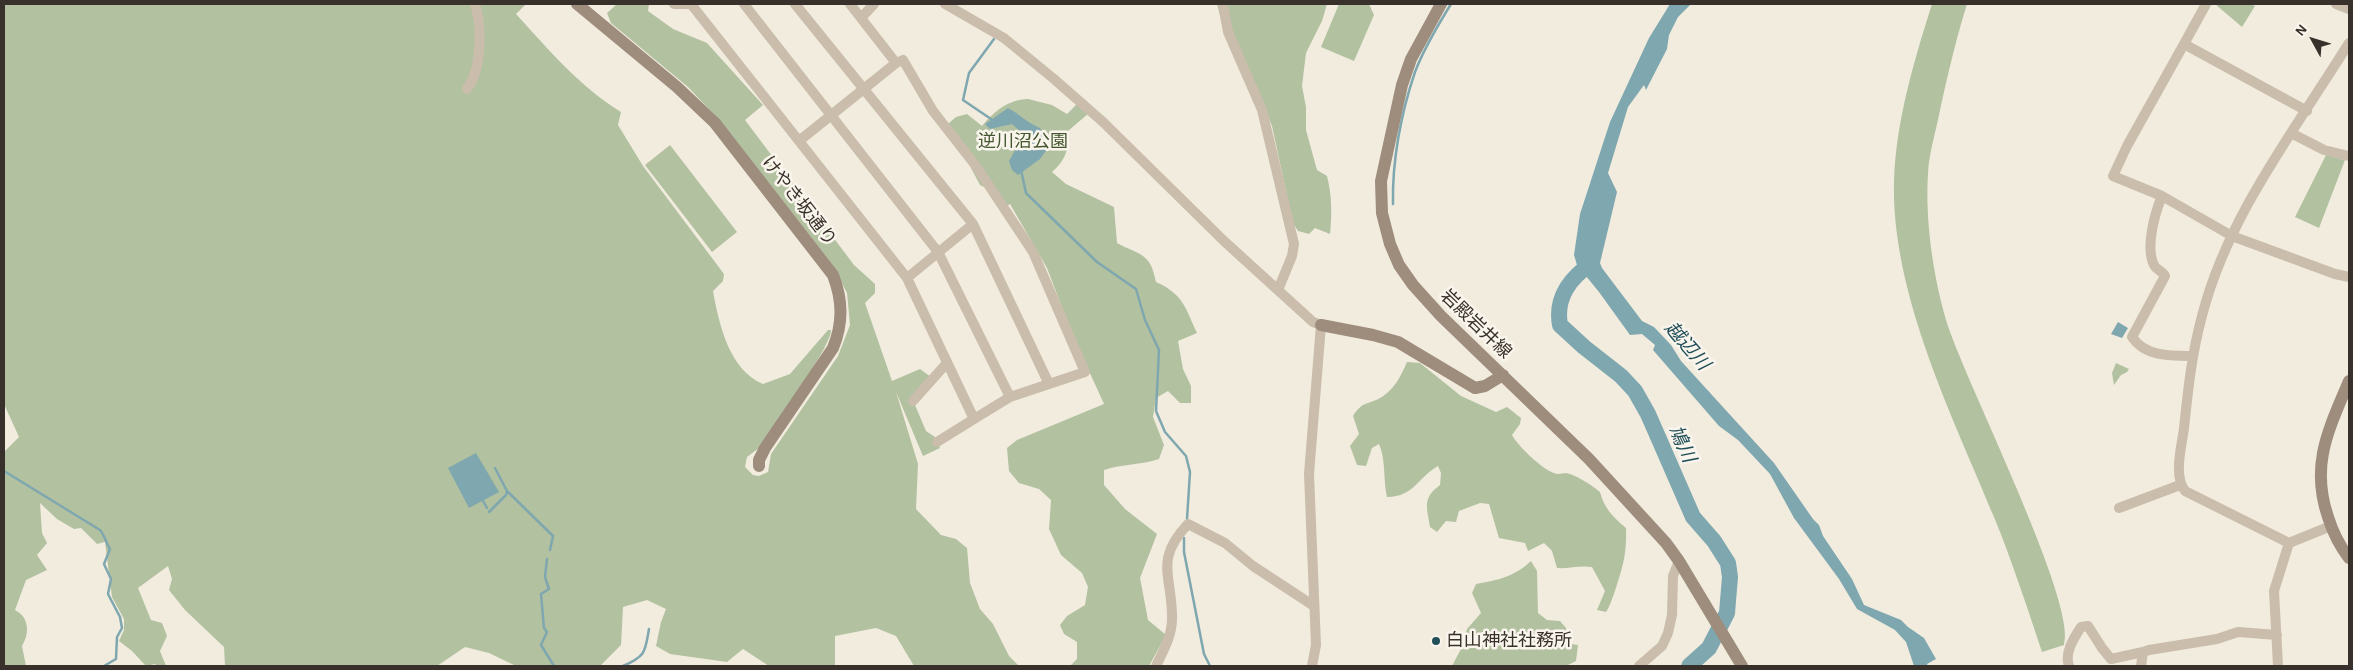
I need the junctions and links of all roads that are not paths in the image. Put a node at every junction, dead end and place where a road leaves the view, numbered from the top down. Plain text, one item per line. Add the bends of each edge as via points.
1 (475, 4) edge
2 (577, 4) edge
3 (674, 4) edge
4 (691, 4) edge
5 (744, 4) edge
6 (795, 4) edge
7 (850, 4) edge
8 (874, 4) edge
9 (945, 4) edge
10 (1223, 4) edge
11 (1441, 4) edge
12 (2206, 4) edge
13 (2336, 4) edge
14 (2349, 9) edge
15 (861, 18) junction
16 (2349, 43) edge
17 (2184, 44) junction
18 (896, 63) junction
19 (467, 89) dead end
20 (864, 89) junction
21 (2307, 111) junction
22 (832, 115) junction
23 (2291, 133) junction
24 (799, 142) junction
25 (2349, 156) edge
26 (2162, 196) junction
27 (973, 224) junction
28 (2232, 236) junction
29 (938, 252) junction
30 (2349, 277) edge
31 (907, 278) junction
32 (1278, 290) junction
33 (1321, 325) junction
34 (2192, 356) junction
35 (946, 364) junction
36 (1503, 375) junction
37 (2349, 381) edge
38 (1049, 384) junction
39 (1010, 397) junction
40 (913, 402) dead end
41 (974, 419) junction
42 (937, 442) dead end
43 (759, 466) dead end
44 (2180, 485) junction
45 (2119, 508) dead end
46 (2331, 526) junction
47 (2289, 543) junction
48 (2349, 558) edge
49 (1680, 561) junction
50 (1314, 606) junction
51 (2277, 635) junction
52 (2143, 652) junction
53 (1156, 666) edge
54 (1312, 666) edge
55 (1639, 666) edge
56 (1742, 666) edge
57 (2069, 666) edge
58 (2141, 666) edge
59 (2278, 666) edge

1 - 19 street via 480,31 479,48 473,81
2 - 43 street, けやき坂通り via 715,123 833,275 840,292 840,332 833,348 765,448
3 - 4 street
4 - 24 street
5 - 22 street
6 - 20 street
7 - 15 street
8 - 15 street
9 - 32 street via 1004,38 1054,78
10 - 32 street via 1228,32 1262,110 1294,244
11 - 36 street, 岩殿岩井線 via 1415,51 1402,86 1381,181 1382,213 1390,244 1413,286
12 - 17 street
13 - 14 street
15 - 18 street
16 - 21 street
17 - 21 street
17 - 26 street via 2113,174
18 - 20 street
18 - 38 street via 903,60 933,111 976,166 1033,252 1085,372
20 - 22 street
20 - 27 street
21 - 23 street
22 - 24 street
22 - 29 street
23 - 25 street via 2324,150
23 - 28 street
24 - 31 street
26 - 28 street
26 - 34 street via 2154,218 2151,241 2154,265 2165,276 2132,337 2152,352
27 - 29 street
27 - 38 street
28 - 30 street
28 - 34 street via 2205,305
29 - 31 street
29 - 39 street
31 - 35 street
32 - 33 street via 1313,322
33 - 36 street via 1398,342 1475,388
33 - 50 street via 1309,474
34 - 44 street
35 - 40 street
35 - 41 street
36 - 49 street, 岩殿岩井線 via 1589,459
37 - 46 street via 2323,448 2320,486
38 - 39 street
39 - 41 street
41 - 42 street
44 - 45 street
44 - 47 street via 2192,495
46 - 47 street
46 - 48 street
47 - 51 street via 2274,591
49 - 55 street via 1673,576 1668,633 1662,646
49 - 56 street, 岩殿岩井線
50 - 53 street via 1253,566 1225,543 1188,524 1177,536 1167,559 1172,626
50 - 54 street via 1316,645
51 - 52 street via 2238,632 2217,639
51 - 59 street
52 - 57 street via 2112,659 2088,626 2081,627 2071,642
52 - 58 street

